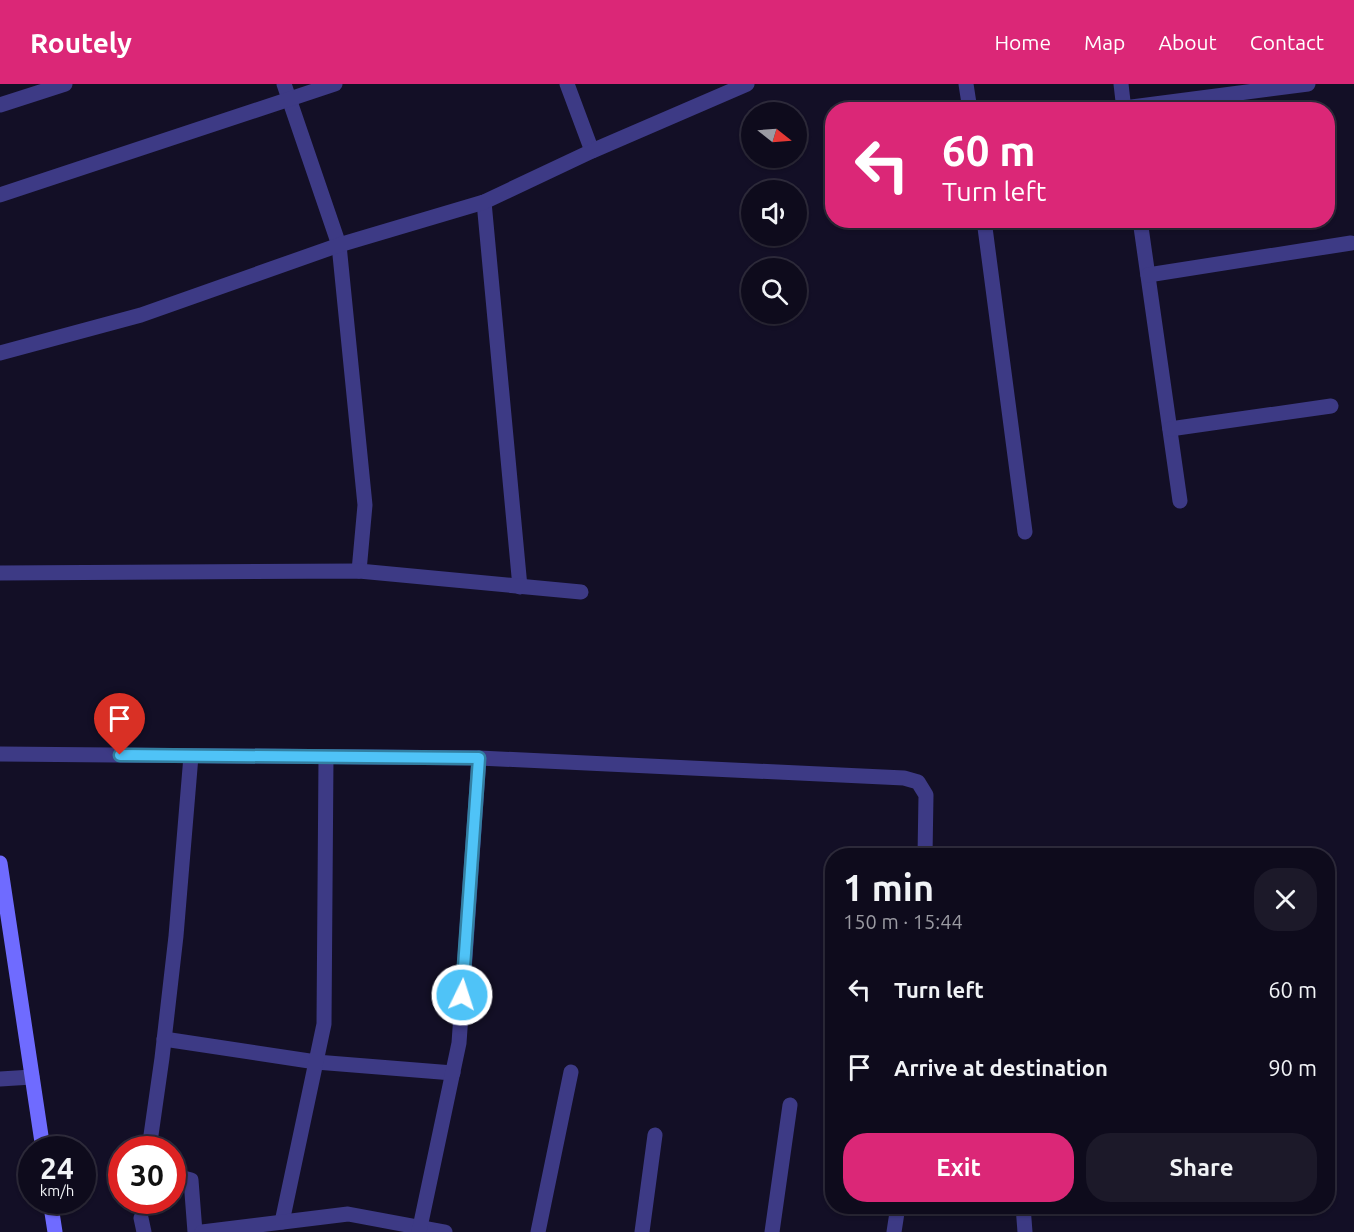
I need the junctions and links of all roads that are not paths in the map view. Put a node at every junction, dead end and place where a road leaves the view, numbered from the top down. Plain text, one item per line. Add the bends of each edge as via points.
1 (64, 84) edge
2 (284, 84) edge
3 (335, 84) edge
4 (567, 84) edge
5 (966, 84) edge
6 (1121, 84) edge
7 (1308, 84) edge
8 (737, 86) edge
9 (289, 99) junction
10 (968, 102) edge
11 (1123, 102) edge
12 (1176, 102) edge
13 (0, 105) edge
14 (592, 151) junction
15 (0, 195) edge
16 (484, 202) junction
17 (985, 228) edge
18 (1141, 228) edge
19 (1351, 243) dead end
20 (339, 245) junction
21 (1148, 274) junction
22 (0, 353) edge
23 (1331, 406) dead end
24 (1170, 429) junction
25 (1180, 501) dead end
26 (1025, 532) dead end
27 (359, 571) junction
28 (0, 573) edge
29 (520, 587) junction
30 (581, 592) dead end
31 (0, 754) edge
32 (191, 756) junction
33 (326, 757) junction
34 (479, 758) junction
35 (925, 848) edge
36 (0, 863) edge
37 (4, 912) edge
38 (164, 1039) junction
39 (316, 1062) junction
40 (571, 1072) dead end
41 (453, 1073) junction
42 (32, 1077) junction
43 (0, 1078) edge
44 (790, 1105) dead end
45 (655, 1135) dead end
46 (41, 1136) edge
47 (151, 1136) edge
48 (186, 1179) edge
49 (53, 1214) edge
50 (897, 1214) edge
51 (1024, 1214) edge
52 (282, 1222) junction
53 (419, 1230) edge
54 (55, 1232) edge
55 (195, 1232) edge
56 (202, 1232) edge
57 (445, 1232) edge
58 (538, 1232) edge
59 (642, 1232) edge
60 (772, 1232) edge
61 (894, 1232) edge
62 (1025, 1232) edge

1 - 13 street
2 - 9 street
3 - 9 street
4 - 14 street
5 - 10 street
6 - 11 street
7 - 12 street
8 - 14 street
9 - 15 street
9 - 20 street
14 - 16 street
16 - 20 street
16 - 29 street
17 - 26 street
18 - 21 street
19 - 21 street
20 - 22 street via 141,315
20 - 27 street via 365,506
21 - 24 street
23 - 24 street
24 - 25 street
27 - 28 street
27 - 29 street
29 - 30 street
31 - 32 street
32 - 33 street
32 - 38 street
33 - 34 street
33 - 39 street via 324,1024
34 - 35 street via 904,778 918,782 926,795
34 - 41 street via 459,1043
36 - 37 main road
37 - 42 main road
38 - 39 street
38 - 47 street
39 - 41 street
39 - 52 street
40 - 58 street
41 - 53 street
42 - 43 street
42 - 46 main road
44 - 60 street
45 - 59 street
48 - 55 street via 191,1180
49 - 54 main road
50 - 61 street
51 - 62 street
52 - 53 street via 348,1214
52 - 56 street
53 - 57 street

